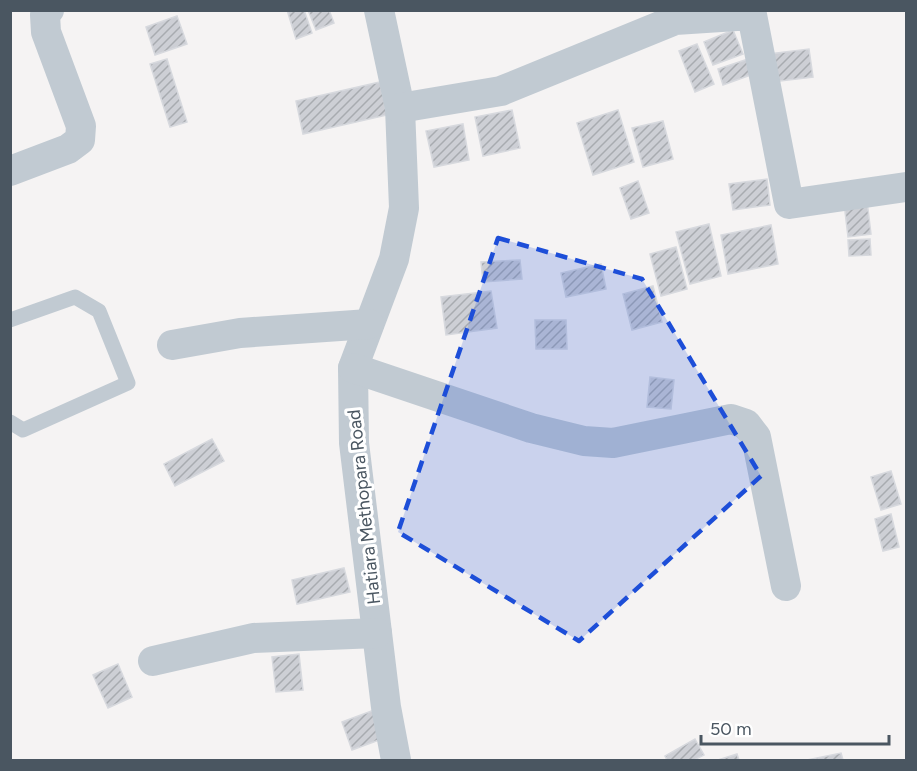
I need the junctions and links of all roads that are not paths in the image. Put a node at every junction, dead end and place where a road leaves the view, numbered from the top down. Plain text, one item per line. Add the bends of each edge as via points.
1 (49, 10) edge
2 (379, 10) edge
3 (400, 108) junction
4 (10, 171) edge
5 (906, 187) edge
6 (10, 320) edge
7 (369, 324) junction
8 (172, 345) dead end
9 (352, 368) junction
10 (10, 422) edge
11 (786, 586) dead end
12 (377, 633) junction
13 (153, 661) dead end
14 (396, 760) edge

1 - 4 street via 45,15 46,32 81,126 80,140
2 - 3 street, Hatiara Methopara Road
3 - 5 street via 501,91 675,21 752,15 789,204
3 - 7 street, Hatiara Methopara Road via 404,208 394,259
6 - 10 lane via 75,297 99,311 128,383 23,430
7 - 8 street via 240,333
7 - 9 street, Hatiara Methopara Road
9 - 11 street via 531,428 584,441 613,443 731,419 746,424 756,438
9 - 12 street, Hatiara Methopara Road via 354,443
12 - 13 street via 252,638
12 - 14 street, Hatiara Methopara Road

